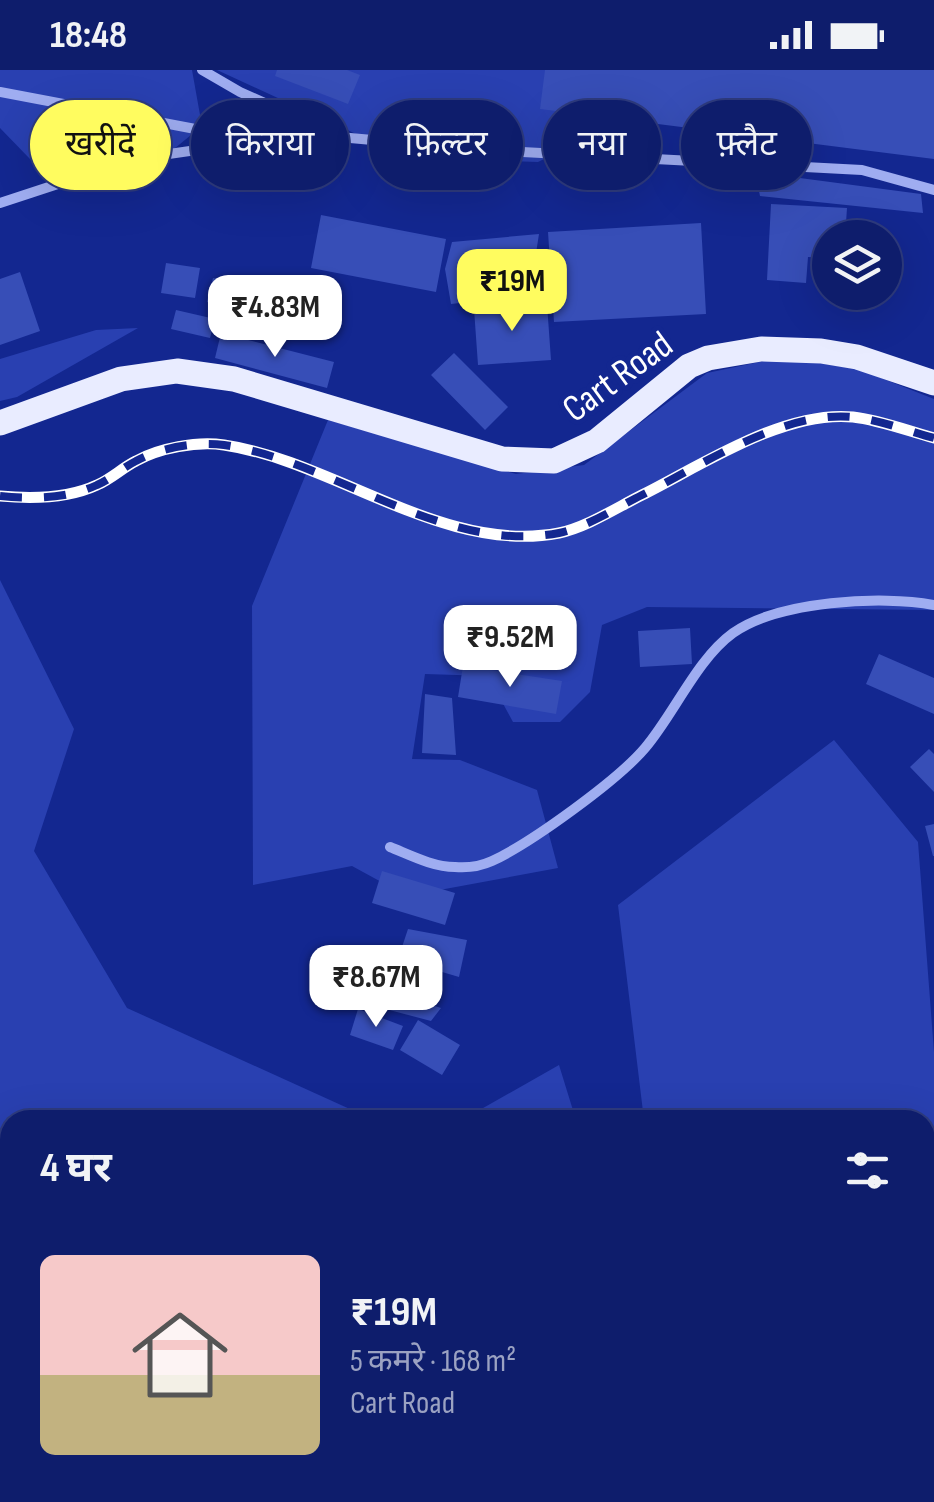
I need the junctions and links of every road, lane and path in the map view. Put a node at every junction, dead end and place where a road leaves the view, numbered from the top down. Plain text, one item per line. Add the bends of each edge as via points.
1 (202, 70) edge
2 (0, 92) edge
3 (258, 100) edge
4 (191, 128) edge
5 (349, 138) edge
6 (191, 151) edge
7 (934, 190) edge
8 (0, 203) edge
9 (934, 383) edge
10 (0, 423) edge
11 (934, 605) edge
12 (390, 847) dead end

1 - 3 street
2 - 4 street
5 - 7 street via 862,170
6 - 8 street via 134,159
9 - 10 main road, Cart Road via 821,351 761,349 708,358 597,441 554,461 502,459 234,378 177,371 121,379
11 - 12 street via 862,600 752,623 716,651 644,749 514,848 490,862 453,868

